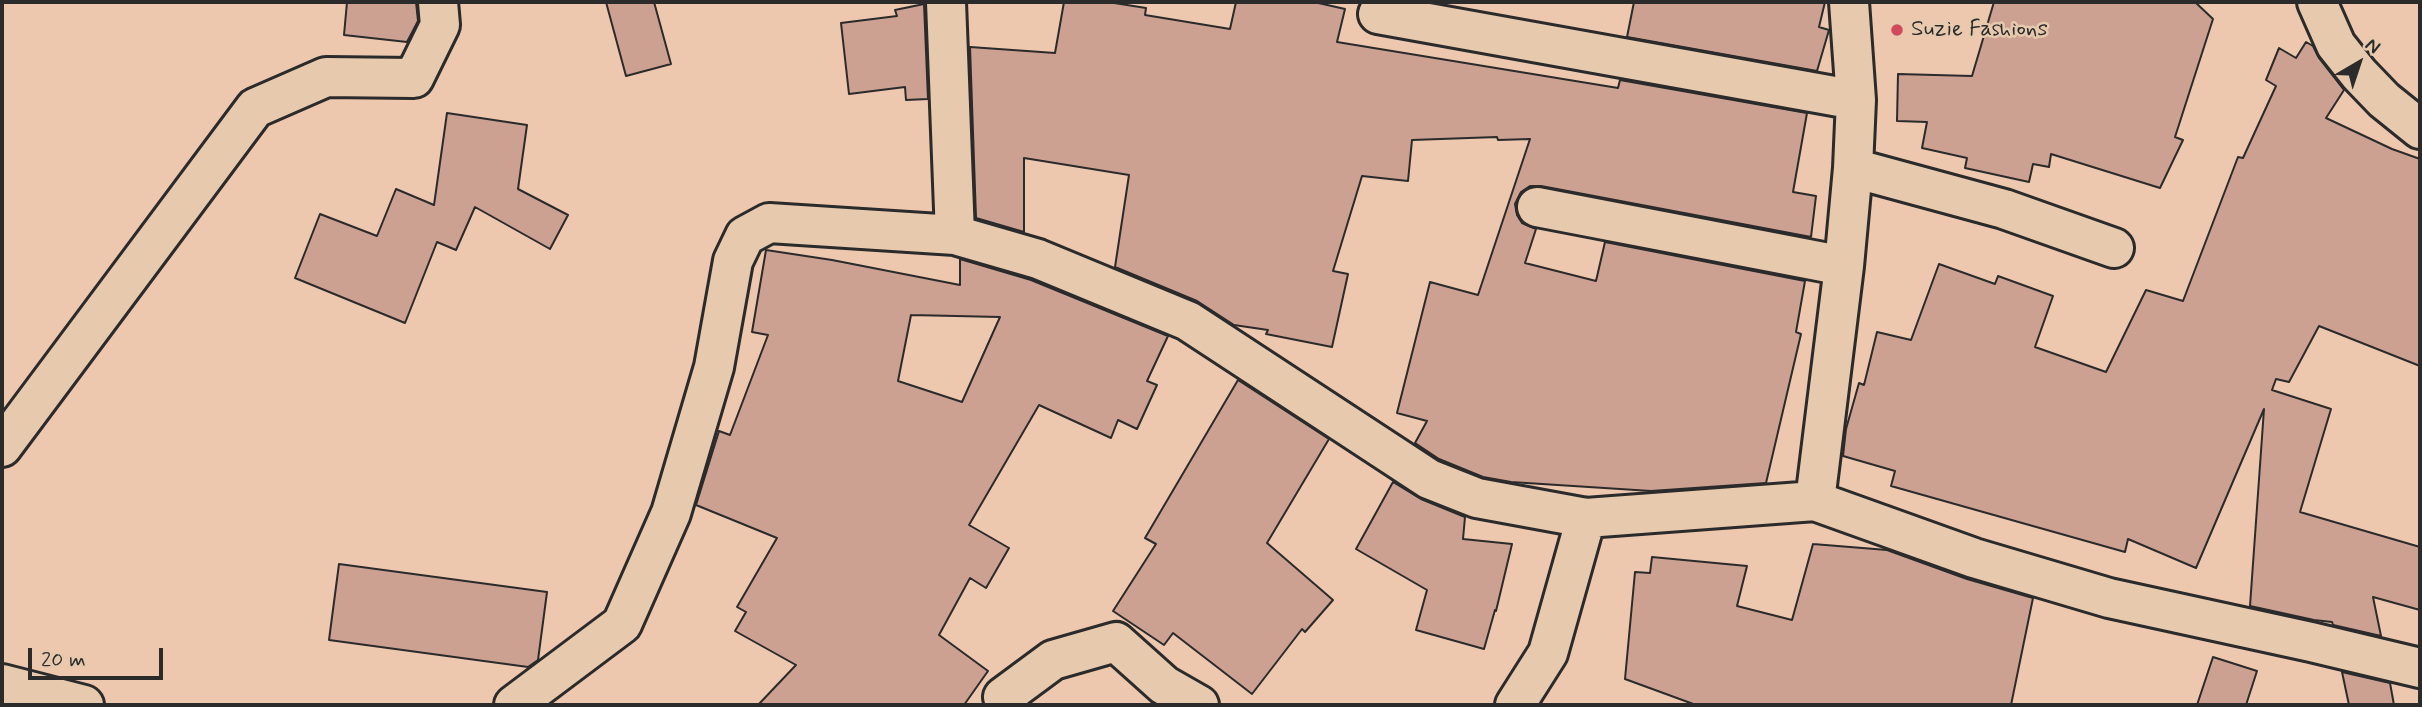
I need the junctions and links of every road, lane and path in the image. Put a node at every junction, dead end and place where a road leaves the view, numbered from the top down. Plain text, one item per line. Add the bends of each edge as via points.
1 (438, 2) edge
2 (946, 2) edge
3 (1849, 2) edge
4 (2317, 2) edge
5 (1378, 15) dead end
6 (1856, 100) junction
7 (2420, 128) edge
8 (1853, 168) junction
9 (1537, 207) dead end
10 (955, 235) junction
11 (2114, 248) dead end
12 (1844, 266) junction
13 (2, 446) edge
14 (1815, 501) junction
15 (1586, 518) junction
16 (2420, 668) edge
17 (2, 684) edge
18 (1003, 697) dead end
19 (84, 705) edge
20 (514, 705) edge
21 (1199, 705) edge
22 (1515, 705) edge

1 - 13 street via 440,25 414,78 326,78 255,108
2 - 10 street
3 - 6 street
4 - 7 street via 2336,46 2384,100
5 - 6 street
6 - 8 street
8 - 11 street via 2004,209
8 - 12 street
9 - 12 street
10 - 15 street via 1038,259 1188,321 1429,479 1477,498
10 - 20 street via 769,223 745,236 733,261 713,367 671,513 622,624
12 - 14 street
14 - 15 street
14 - 16 street via 1974,558 2109,598
15 - 22 street via 1548,653
17 - 19 street
18 - 21 street via 1053,660 1116,642 1164,685

